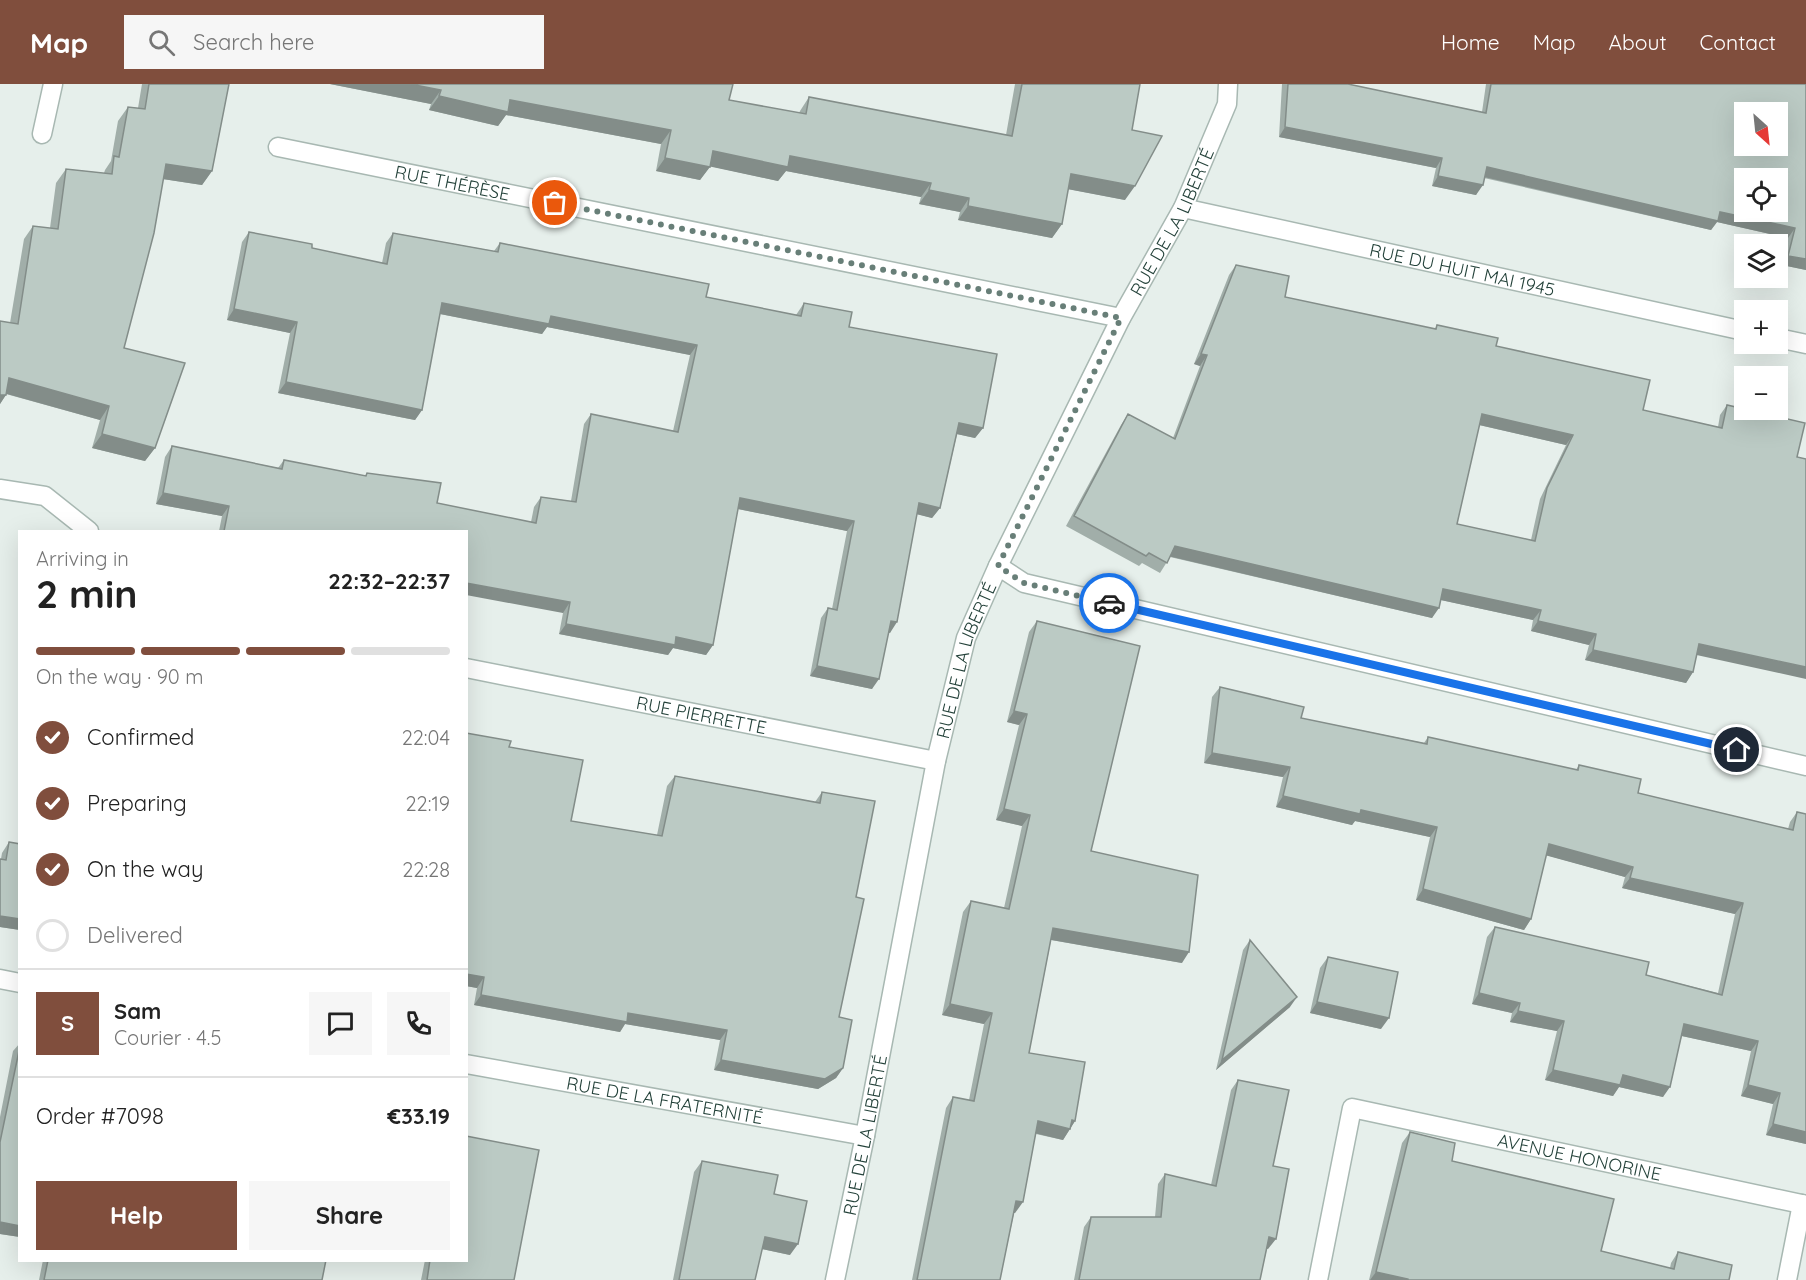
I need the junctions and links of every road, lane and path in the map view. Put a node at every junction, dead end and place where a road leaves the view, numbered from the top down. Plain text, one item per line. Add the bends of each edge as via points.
1 (53, 84) edge
2 (1228, 84) edge
3 (42, 134) dead end
4 (278, 147) dead end
5 (1183, 208) junction
6 (1121, 318) junction
7 (1734, 329) edge
8 (1788, 340) edge
9 (1806, 344) edge
10 (0, 489) edge
11 (88, 530) edge
12 (998, 566) junction
13 (468, 668) edge
14 (936, 760) junction
15 (1806, 766) edge
16 (0, 979) edge
17 (18, 983) edge
18 (468, 1064) edge
19 (866, 1136) junction
20 (1804, 1205) edge
21 (835, 1280) edge
22 (1318, 1280) edge
23 (1787, 1280) edge

1 - 3 street
2 - 5 street, RUE DE LA LIBERTÉ via 1227,104
4 - 6 street, RUE THÉRÈSE
5 - 6 street, RUE DE LA LIBERTÉ
5 - 7 street, RUE DU HUIT MAI 1945
6 - 12 street, RUE DE LA LIBERTÉ
8 - 9 street
10 - 11 street via 45,496
12 - 14 street, RUE DE LA LIBERTÉ via 966,638
12 - 15 street via 1024,583
13 - 14 street, RUE PIERRETTE
14 - 19 street, RUE DE LA LIBERTÉ
16 - 17 street
18 - 19 street, RUE DE LA FRATERNITÉ
19 - 21 street, RUE DE LA LIBERTÉ
20 - 22 street, AVENUE HONORINE via 1352,1108
20 - 23 street

